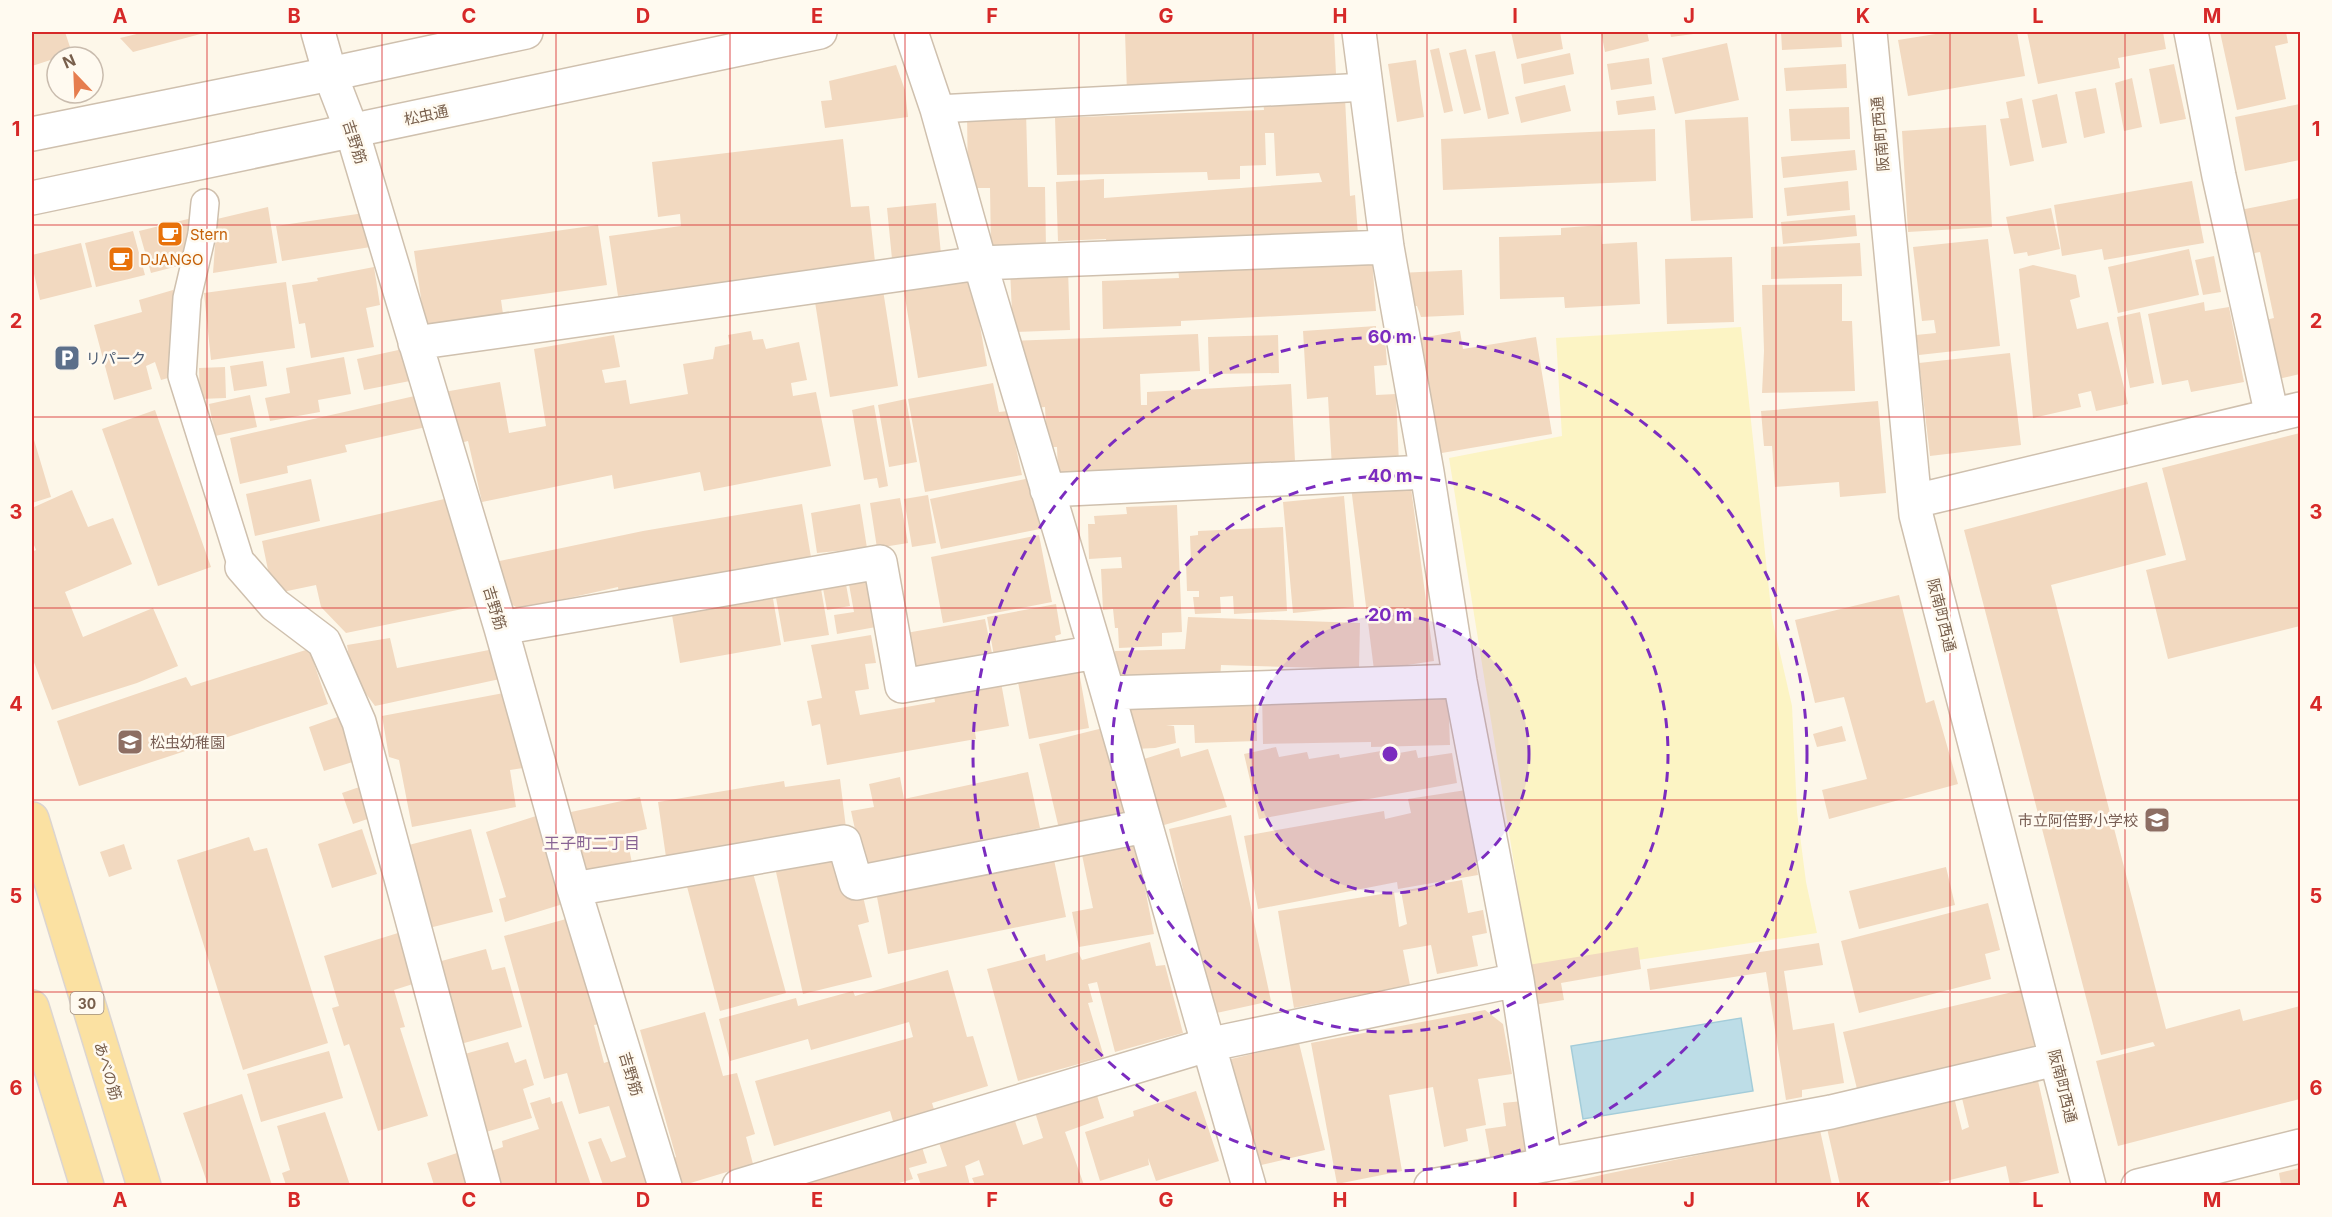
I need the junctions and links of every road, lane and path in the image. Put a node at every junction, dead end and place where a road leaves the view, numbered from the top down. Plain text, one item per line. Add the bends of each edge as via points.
1 (318, 32) edge
2 (526, 32) edge
3 (820, 32) edge
4 (911, 32) edge
5 (1359, 32) edge
6 (1870, 32) edge
7 (2190, 32) edge
8 (330, 74) junction
9 (1366, 87) junction
10 (937, 109) junction
11 (352, 131) junction
12 (32, 134) edge
13 (32, 198) edge
14 (205, 203) dead end
15 (1387, 247) junction
16 (980, 263) junction
17 (415, 343) junction
18 (2286, 412) edge
19 (1427, 472) junction
20 (1047, 490) junction
21 (1915, 501) junction
22 (242, 567) joint
23 (501, 628) junction
24 (1096, 652) junction
25 (1460, 681) junction
26 (1107, 693) junction
27 (32, 819) edge
28 (1145, 826) junction
29 (574, 889) junction
30 (1517, 980) junction
31 (32, 1007) edge
32 (1207, 1045) junction
33 (2056, 1059) junction
34 (2301, 1146) edge
35 (1545, 1165) junction
36 (87, 1185) edge
37 (144, 1185) edge
38 (484, 1185) edge
39 (665, 1185) edge
40 (739, 1185) edge
41 (1249, 1185) edge
42 (1431, 1185) edge
43 (2089, 1185) edge
44 (2138, 1185) edge

1 - 8 street, 吉野筋
2 - 8 street
3 - 11 street, 松虫通
4 - 10 street
5 - 9 street
6 - 21 street, 阪南町西通
7 - 18 street via 2219,176
8 - 11 street, 吉野筋
8 - 12 street
9 - 10 lane
9 - 15 street
10 - 16 street
11 - 13 street, 松虫通
11 - 17 street, 吉野筋
14 - 22 lane via 188,298 182,376
15 - 16 street
15 - 19 street
16 - 17 street
16 - 20 street
17 - 23 street, 吉野筋
18 - 21 street
19 - 20 street
19 - 25 street
20 - 24 street
21 - 33 street, 阪南町西通
22 - 38 street via 275,605 324,642 359,722
23 - 24 street via 880,562 902,686
23 - 29 street, 吉野筋
24 - 26 street
25 - 26 street
25 - 30 street
26 - 28 street
27 - 37 main road, あべの筋 / 30
28 - 29 street via 856,883 844,842
28 - 32 street
29 - 39 street, 吉野筋
30 - 32 street
30 - 35 street
31 - 36 main road
32 - 40 street
32 - 41 street
33 - 35 street via 1831,1112
33 - 43 street, 阪南町西通
34 - 44 street
35 - 42 street

